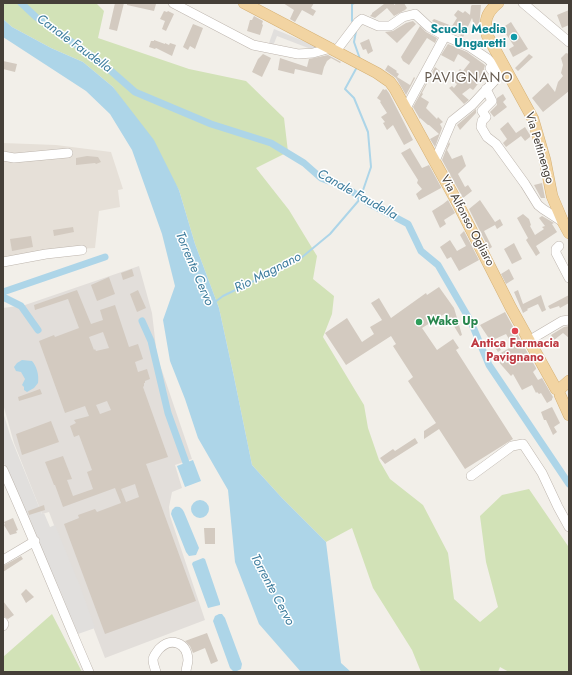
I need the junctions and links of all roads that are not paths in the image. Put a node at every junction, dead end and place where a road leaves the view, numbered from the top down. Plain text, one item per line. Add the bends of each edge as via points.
1 (173, 3) edge
2 (244, 3) edge
3 (498, 3) edge
4 (523, 3) edge
5 (445, 36) junction
6 (569, 42) edge
7 (470, 47) junction
8 (334, 50) junction
9 (512, 80) junction
10 (486, 89) junction
11 (406, 108) junction
12 (68, 153) dead end
13 (3, 156) edge
14 (435, 161) junction
15 (563, 222) junction
16 (569, 233) edge
17 (559, 246) dead end
18 (82, 250) dead end
19 (3, 262) edge
20 (569, 278) edge
21 (569, 320) edge
22 (530, 340) junction
23 (561, 388) edge
24 (569, 415) edge
25 (3, 470) edge
26 (470, 476) dead end
27 (569, 527) edge
28 (35, 541) junction
29 (3, 560) edge
30 (3, 622) edge
31 (3, 626) edge
32 (89, 672) edge
33 (156, 672) edge
34 (186, 672) edge

1 - 8 street via 253,45 298,54
2 - 8 main road, Via Alfonso Ogliaro
3 - 9 main road, Via Pettinengo via 487,16 485,26 493,47
4 - 6 street
5 - 7 street
5 - 8 street via 429,27 415,14 403,17 390,26 378,26 362,19
5 - 11 street
7 - 9 street
7 - 10 street via 497,77
8 - 11 main road, Via Alfonso Ogliaro via 390,82
9 - 15 main road, Via Pettinengo via 533,119 552,196
10 - 14 street via 472,105 452,121
10 - 15 street via 492,101 482,111 486,117 482,121 483,132 496,144 526,184 538,205
11 - 14 main road, Via Alfonso Ogliaro
12 - 13 street via 14,158
14 - 22 main road, Via Alfonso Ogliaro
15 - 16 main road, Via Pettinengo
17 - 20 street via 556,253
18 - 19 street
21 - 22 street via 562,321
22 - 23 main road, Via Alfonso Ogliaro
23 - 24 main road, Via Alfonso Ogliaro
25 - 28 street
26 - 27 street via 512,446 523,444 542,473
28 - 29 street
28 - 32 street
30 - 31 street
33 - 34 street via 153,660 156,653 169,642 177,642 183,646 188,659

